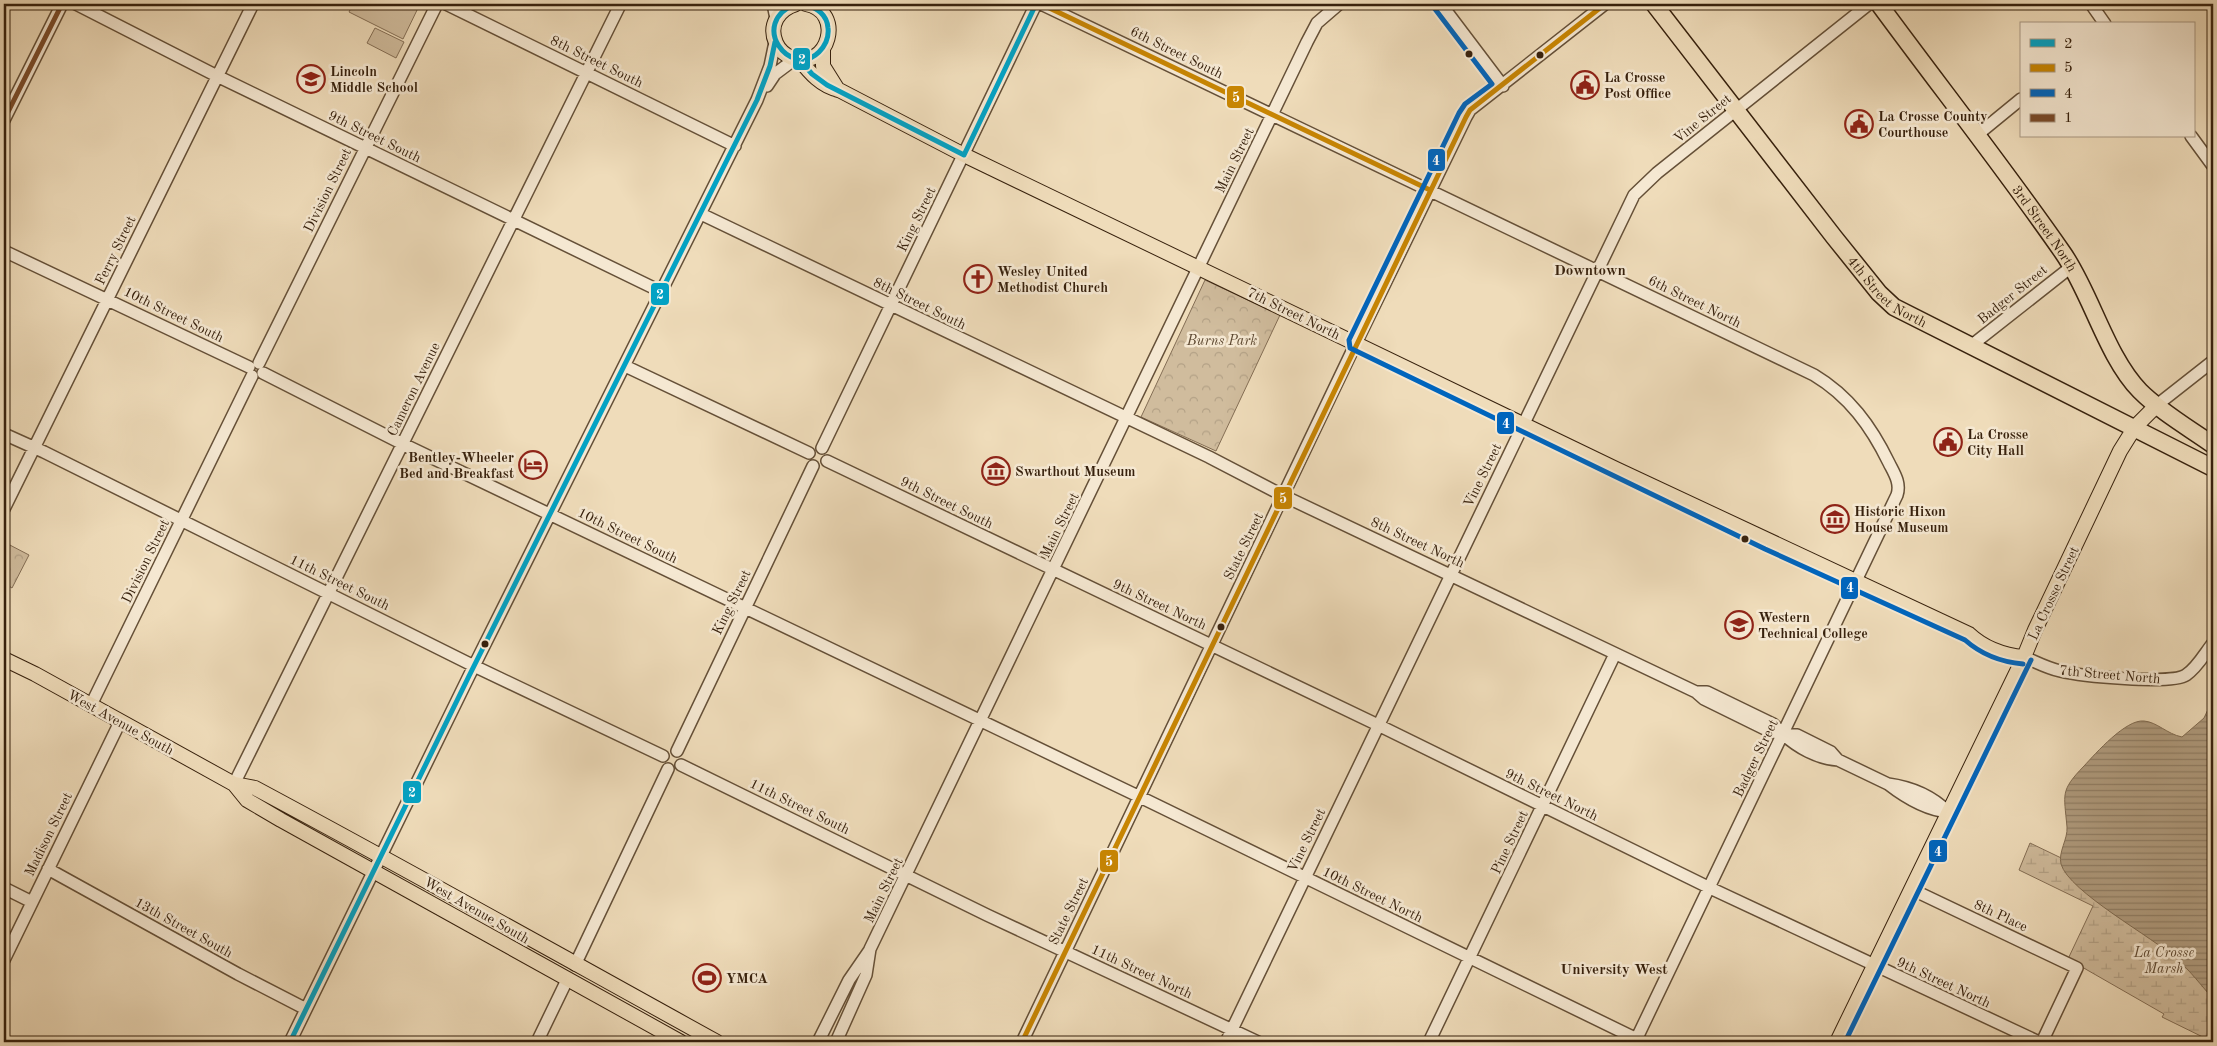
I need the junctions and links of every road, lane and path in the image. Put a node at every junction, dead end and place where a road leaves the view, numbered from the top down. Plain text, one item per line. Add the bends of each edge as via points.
1 (62, 4) edge
2 (76, 4) edge
3 (253, 4) edge
4 (436, 4) edge
5 (446, 4) edge
6 (773, 4) edge
7 (795, 4) edge
8 (806, 4) edge
9 (1036, 4) edge
10 (1042, 4) edge
11 (1339, 4) edge
12 (1441, 4) edge
13 (1605, 4) edge
14 (1654, 4) edge
15 (1869, 4) edge
16 (1878, 4) edge
17 (2091, 4) edge
18 (619, 7) dead end
19 (822, 8) edge
20 (776, 19) junction
21 (2104, 22) edge
22 (775, 42) junction
23 (823, 49) junction
24 (797, 59) junction
25 (587, 73) junction
26 (216, 76) junction
27 (1502, 86) junction
28 (838, 90) junction
29 (758, 98) junction
30 (2020, 100) edge
31 (1736, 110) junction
32 (1272, 115) junction
33 (4, 120) edge
34 (1977, 135) junction
35 (2192, 138) edge
36 (735, 146) junction
37 (364, 148) junction
38 (964, 155) junction
39 (2213, 166) edge
40 (1430, 190) junction
41 (701, 214) junction
42 (514, 220) junction
43 (4, 251) edge
44 (2071, 267) junction
45 (1200, 268) junction
46 (1597, 271) junction
47 (662, 292) junction
48 (108, 298) junction
49 (891, 306) junction
50 (1356, 343) junction
51 (1972, 345) junction
52 (2213, 361) edge
53 (624, 366) junction
54 (256, 370) junction
55 (2156, 405) junction
56 (1127, 419) junction
57 (1523, 424) junction
58 (2138, 424) junction
59 (4, 434) edge
60 (403, 444) junction
61 (2213, 445) edge
62 (33, 448) junction
63 (822, 448) junction
64 (809, 453) junction
65 (2213, 457) edge
66 (827, 461) junction
67 (813, 466) junction
68 (2213, 468) edge
69 (1899, 486) joint
70 (1284, 496) junction
71 (4, 509) edge
72 (551, 514) junction
73 (181, 522) junction
74 (1054, 570) junction
75 (1451, 574) junction
76 (1856, 582) junction
77 (329, 594) junction
78 (745, 608) junction
79 (2213, 643) edge
80 (1212, 646) junction
81 (4, 652) edge
82 (1616, 654) junction
83 (2024, 656) junction
84 (4, 659) edge
85 (474, 666) junction
86 (35, 674) junction
87 (91, 705) junction
88 (120, 722) junction
89 (980, 722) junction
90 (1378, 725) junction
91 (1783, 734) junction
92 (676, 751) junction
93 (663, 756) junction
94 (681, 765) junction
95 (668, 769) junction
96 (234, 784) junction
97 (1140, 797) junction
98 (1543, 806) junction
99 (1948, 812) junction
100 (382, 856) junction
101 (48, 869) junction
102 (374, 872) junction
103 (906, 875) junction
104 (1305, 877) junction
105 (4, 888) edge
106 (1710, 888) junction
107 (1911, 889) junction
108 (32, 902) junction
109 (870, 950) junction
110 (1065, 951) junction
111 (1471, 958) junction
112 (4, 960) edge
113 (575, 965) junction
114 (1874, 966) junction
115 (567, 980) junction
116 (306, 1009) junction
117 (1232, 1030) junction
118 (1638, 1041) edge
119 (290, 1042) edge
120 (537, 1042) edge
121 (681, 1042) edge
122 (717, 1042) edge
123 (818, 1042) edge
124 (836, 1042) edge
125 (1022, 1042) edge
126 (1226, 1042) edge
127 (1258, 1042) edge
128 (1429, 1042) edge
129 (1837, 1042) edge
130 (2040, 1042) edge

1 - 33 street
2 - 26 street, 9th Street South
3 - 26 street, Ferry Street
4 - 37 street, Division Street
5 - 25 street, 8th Street South
6 - 20 street
7 - 20 main road via 784,9
8 - 19 main road
9 - 38 street, King Street
10 - 32 street, 6th Street South
11 - 32 street, Main Street via 1313,29
12 - 27 street
13 - 27 street, State Street
14 - 31 highway, 4th Street North
15 - 31 street, Vine Street
16 - 34 highway, 3rd Street North
17 - 21 street
18 - 25 street, Cameron Avenue
19 - 23 main road via 829,33
20 - 22 main road via 773,30
22 - 24 main road, 7th Street North via 783,53
22 - 29 street
23 - 24 main road via 810,58
23 - 28 main road via 823,66
24 - 28 main road, 7th Street North via 823,84
24 - 29 street via 775,74
25 - 36 street, 8th Street South
25 - 42 street, Cameron Avenue
26 - 37 street, 9th Street South
26 - 48 street, Ferry Street
27 - 40 street, State Street via 1470,110
28 - 38 main road, 7th Street North
29 - 36 street
30 - 34 street
31 - 46 street, Vine Street via 1640,187
31 - 51 highway, 4th Street North via 1879,293 1894,307
32 - 40 street, 6th Street North
32 - 45 street, Main Street
34 - 44 highway, 3rd Street North
35 - 39 street
36 - 41 street
37 - 42 street, 9th Street South
37 - 54 street, Division Street
38 - 45 main road, 7th Street North
38 - 49 street, King Street
40 - 46 street, 6th Street North
40 - 50 street, State Street
41 - 47 street
41 - 49 street, 8th Street South
42 - 47 street, 9th Street South
42 - 60 street, Cameron Avenue
43 - 48 street, 10th Street South
44 - 51 street, Badger Street
44 - 55 highway, 3rd Street North via 2121,364 2139,390
45 - 50 main road, 7th Street North
45 - 56 street, Main Street
46 - 57 street, Vine Street
46 - 69 street, 6th Street North via 1814,375 1833,388 1867,424
47 - 53 street
48 - 54 street, 10th Street South
48 - 62 street, Ferry Street
49 - 56 street, 8th Street South
49 - 63 street, King Street
50 - 57 main road, 7th Street North
50 - 70 street, State Street
51 - 58 highway, 4th Street North
52 - 55 street, La Crosse Street
53 - 64 street
53 - 72 street
54 - 60 street, 10th Street South
54 - 73 street, Division Street
55 - 58 main road, La Crosse Street
55 - 61 highway, 3rd Street North
56 - 70 street, 8th Street North
56 - 74 street, Main Street
57 - 75 street, Vine Street
57 - 76 main road, 7th Street North
58 - 65 highway
58 - 68 highway, 4th Street North
58 - 83 main road, La Crosse Street via 2120,451
59 - 62 street, 11th Street South
60 - 72 street, 10th Street South
60 - 77 street, Cameron Avenue
62 - 71 street, Ferry Street
62 - 73 street, 11th Street South
63 - 64 street via 813,448
63 - 66 street
64 - 67 street via 808,459
66 - 67 street via 820,467
66 - 74 street, 9th Street South
67 - 78 street, King Street
69 - 76 street, Badger Street
70 - 75 street, 8th Street North
70 - 80 street, State Street
72 - 78 street, 10th Street South
72 - 85 street
73 - 77 street, 11th Street South
73 - 87 street, Division Street
74 - 80 street, 9th Street North
74 - 89 street, Main Street
75 - 82 street, 8th Street North
75 - 90 street, Vine Street
76 - 83 main road, 7th Street North via 1969,634 1976,641 2006,655
76 - 91 street, Badger Street
77 - 85 street, 11th Street South
77 - 96 street, Cameron Avenue
78 - 89 street, 10th Street South
78 - 92 street, King Street
79 - 83 street, 7th Street North via 2186,676 2166,680 2066,672
80 - 90 street, 9th Street North
80 - 97 street, State Street
81 - 86 main road, West Avenue South
82 - 91 street, 8th Street North via 1696,692 1716,696 1773,724
82 - 98 street, Pine Street
83 - 99 main road, La Crosse Street
84 - 86 main road, West Avenue South
85 - 93 street, 11th Street South
85 - 100 street
86 - 87 main road, West Avenue South
87 - 88 main road, West Avenue South
88 - 96 main road, West Avenue South
88 - 101 street, Madison Street
89 - 97 street, 10th Street North
89 - 103 street, Main Street
90 - 98 street, 9th Street North
90 - 104 street, Vine Street
91 - 99 street, 8th Street North via 1797,735 1831,752 1838,760 1888,784 1906,787 1938,803
91 - 106 street, Badger Street
92 - 93 street via 668,751
92 - 94 street via 682,759
93 - 95 street
94 - 95 street via 674,770
94 - 103 street, 11th Street South
95 - 113 street
96 - 100 main road, West Avenue South via 255,788
96 - 102 main road, West Avenue South via 247,800
97 - 104 street, 10th Street North
97 - 110 street, State Street
98 - 106 street, 9th Street North
98 - 111 street, Pine Street
99 - 107 main road, La Crosse Street
100 - 102 street
100 - 113 main road, West Avenue South
101 - 108 street, Madison Street
101 - 116 street, 13th Street South
102 - 115 main road, West Avenue South
102 - 116 street
103 - 109 street, Main Street
103 - 110 street, 11th Street North
104 - 111 street, 10th Street North
104 - 117 street, Vine Street
105 - 108 street
106 - 114 street, 9th Street North
106 - 118 street, Badger Street
107 - 114 main road, La Crosse Street
107 - 130 street, 8th Place via 2077,968
108 - 112 street, Madison Street
109 - 123 street via 856,969
109 - 124 street, Main Street via 866,975
110 - 117 street, 11th Street North
110 - 125 street, State Street
111 - 118 street, 10th Street North
111 - 128 street, Pine Street
113 - 122 main road, West Avenue South
114 - 129 main road, La Crosse Street
114 - 130 street, 9th Street North
115 - 120 street
115 - 121 main road, West Avenue South
116 - 119 street
117 - 126 street, Vine Street
117 - 127 street, 11th Street North

